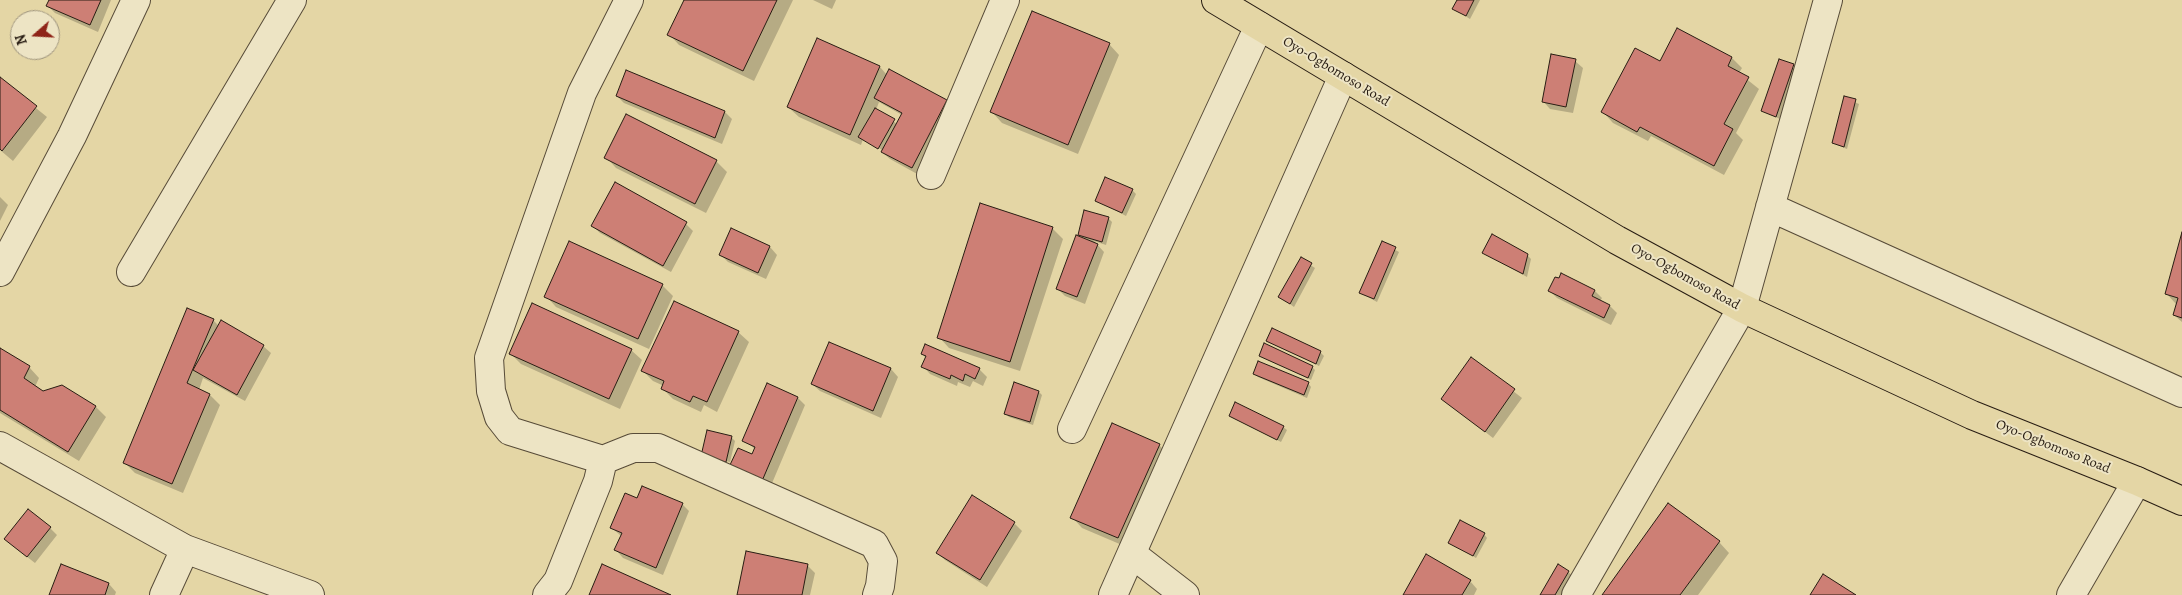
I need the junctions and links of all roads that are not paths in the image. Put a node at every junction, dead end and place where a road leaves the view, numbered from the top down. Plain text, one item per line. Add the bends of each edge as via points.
1 (136, 0) edge
2 (292, 0) edge
3 (629, 0) edge
4 (1005, 0) edge
5 (1216, 0) edge
6 (1828, 0) edge
7 (1259, 26) junction
8 (1343, 76) junction
9 (931, 175) dead end
10 (1770, 207) junction
11 (0, 272) edge
12 (131, 272) dead end
13 (1742, 308) junction
14 (2182, 394) edge
15 (1072, 429) dead end
16 (0, 446) edge
17 (603, 460) junction
18 (2136, 480) junction
19 (2182, 501) edge
20 (185, 549) junction
21 (1132, 554) junction
22 (164, 595) edge
23 (310, 595) edge
24 (547, 595) edge
25 (876, 595) edge
26 (1113, 595) edge
27 (1185, 595) edge
28 (1576, 595) edge
29 (2071, 595) edge

1 - 11 street via 72,136
2 - 12 street
3 - 17 street via 582,93 489,358 491,391 498,417 510,431
4 - 9 street
5 - 7 highway, Oyo-Ogbomoso Road
6 - 10 street
7 - 8 highway, Oyo-Ogbomoso Road
7 - 15 street
8 - 13 highway, Oyo-Ogbomoso Road via 1617,240
8 - 21 street
10 - 13 street
10 - 14 street
13 - 18 highway, Oyo-Ogbomoso Road via 1972,415
13 - 28 street
16 - 20 street
17 - 24 street via 598,481 561,572
17 - 25 street via 633,448 658,448 874,544 883,561
18 - 19 highway, Oyo-Ogbomoso Road
18 - 29 street
20 - 22 street
20 - 23 street
21 - 26 street
21 - 27 street

